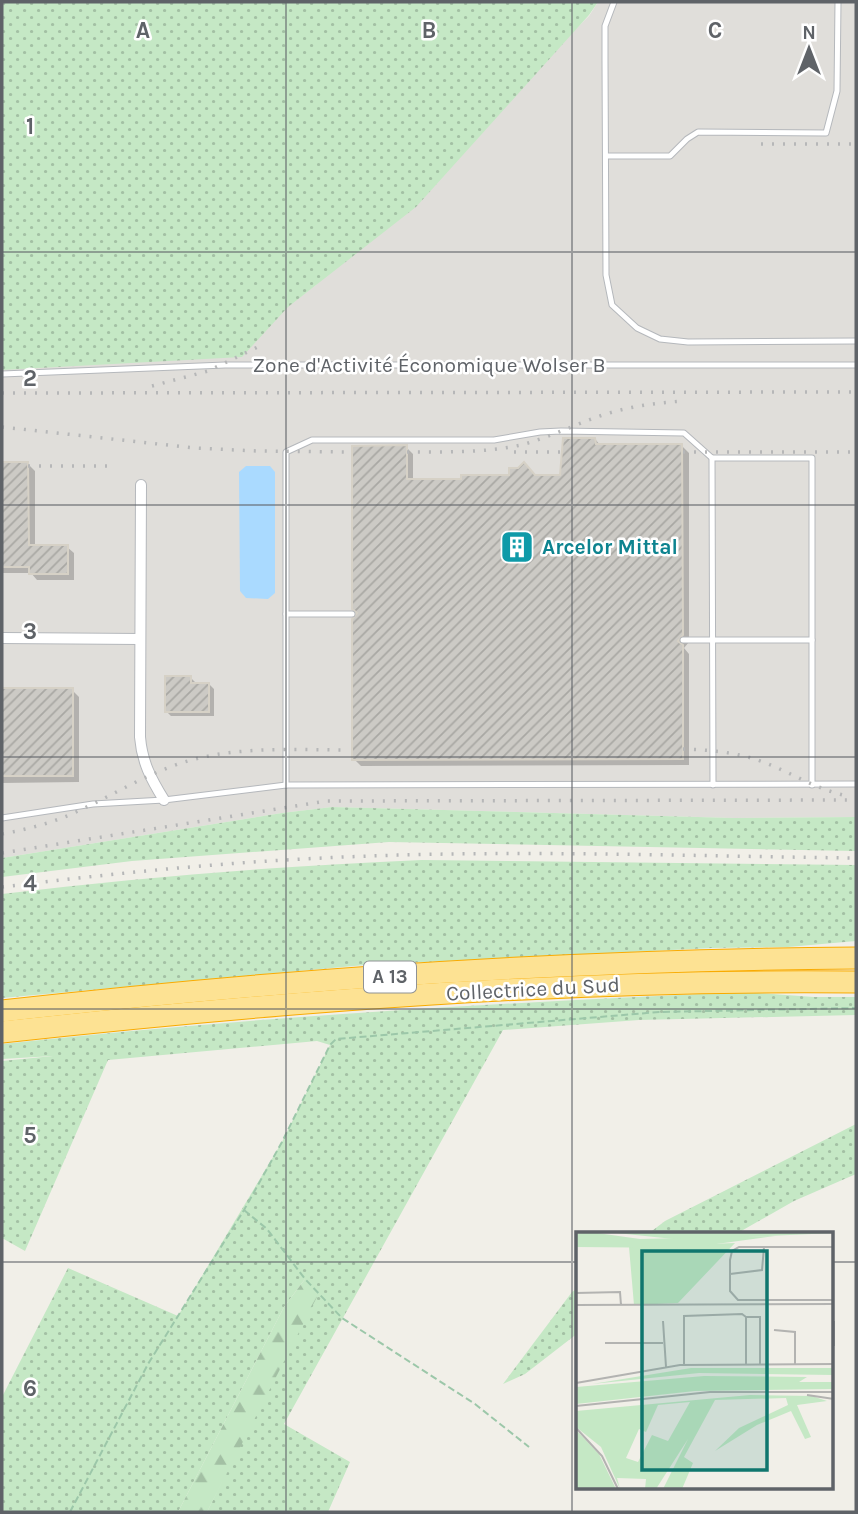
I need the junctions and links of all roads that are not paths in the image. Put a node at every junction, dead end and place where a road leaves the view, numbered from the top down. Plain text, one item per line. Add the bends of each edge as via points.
1 (614, 2) edge
2 (838, 2) edge
3 (606, 156) junction
4 (856, 341) edge
5 (856, 365) edge
6 (2, 374) edge
7 (712, 458) junction
8 (141, 485) dead end
9 (286, 614) junction
10 (352, 614) dead end
11 (2, 638) edge
12 (140, 639) junction
13 (683, 640) dead end
14 (713, 640) junction
15 (812, 640) junction
16 (856, 784) edge
17 (713, 785) junction
18 (812, 785) junction
19 (286, 786) junction
20 (164, 800) junction
21 (2, 818) edge
22 (856, 958) edge
23 (856, 982) edge
24 (2, 1011) edge
25 (2, 1032) edge

1 - 3 lane via 605,26
2 - 3 lane via 837,91 826,133 698,132 670,156
3 - 4 lane via 606,275 612,305 637,328 660,339 688,342
5 - 6 lane, Zone d'Activité Économique Wolser B via 225,365
7 - 9 lane via 684,433 562,431 494,440 313,440 286,452
7 - 14 lane
7 - 15 lane via 812,458
8 - 12 street
9 - 10 lane
9 - 19 lane
11 - 12 street
12 - 20 street via 141,756
13 - 14 lane
14 - 15 lane
14 - 17 lane
15 - 18 lane
16 - 18 lane
17 - 18 lane
17 - 19 lane
19 - 20 lane
20 - 21 lane via 93,804
22 - 24 highway, Collectrice du Sud / A 13 via 466,971
23 - 25 highway, Collectrice du Sud / A 13 via 740,981 464,992

